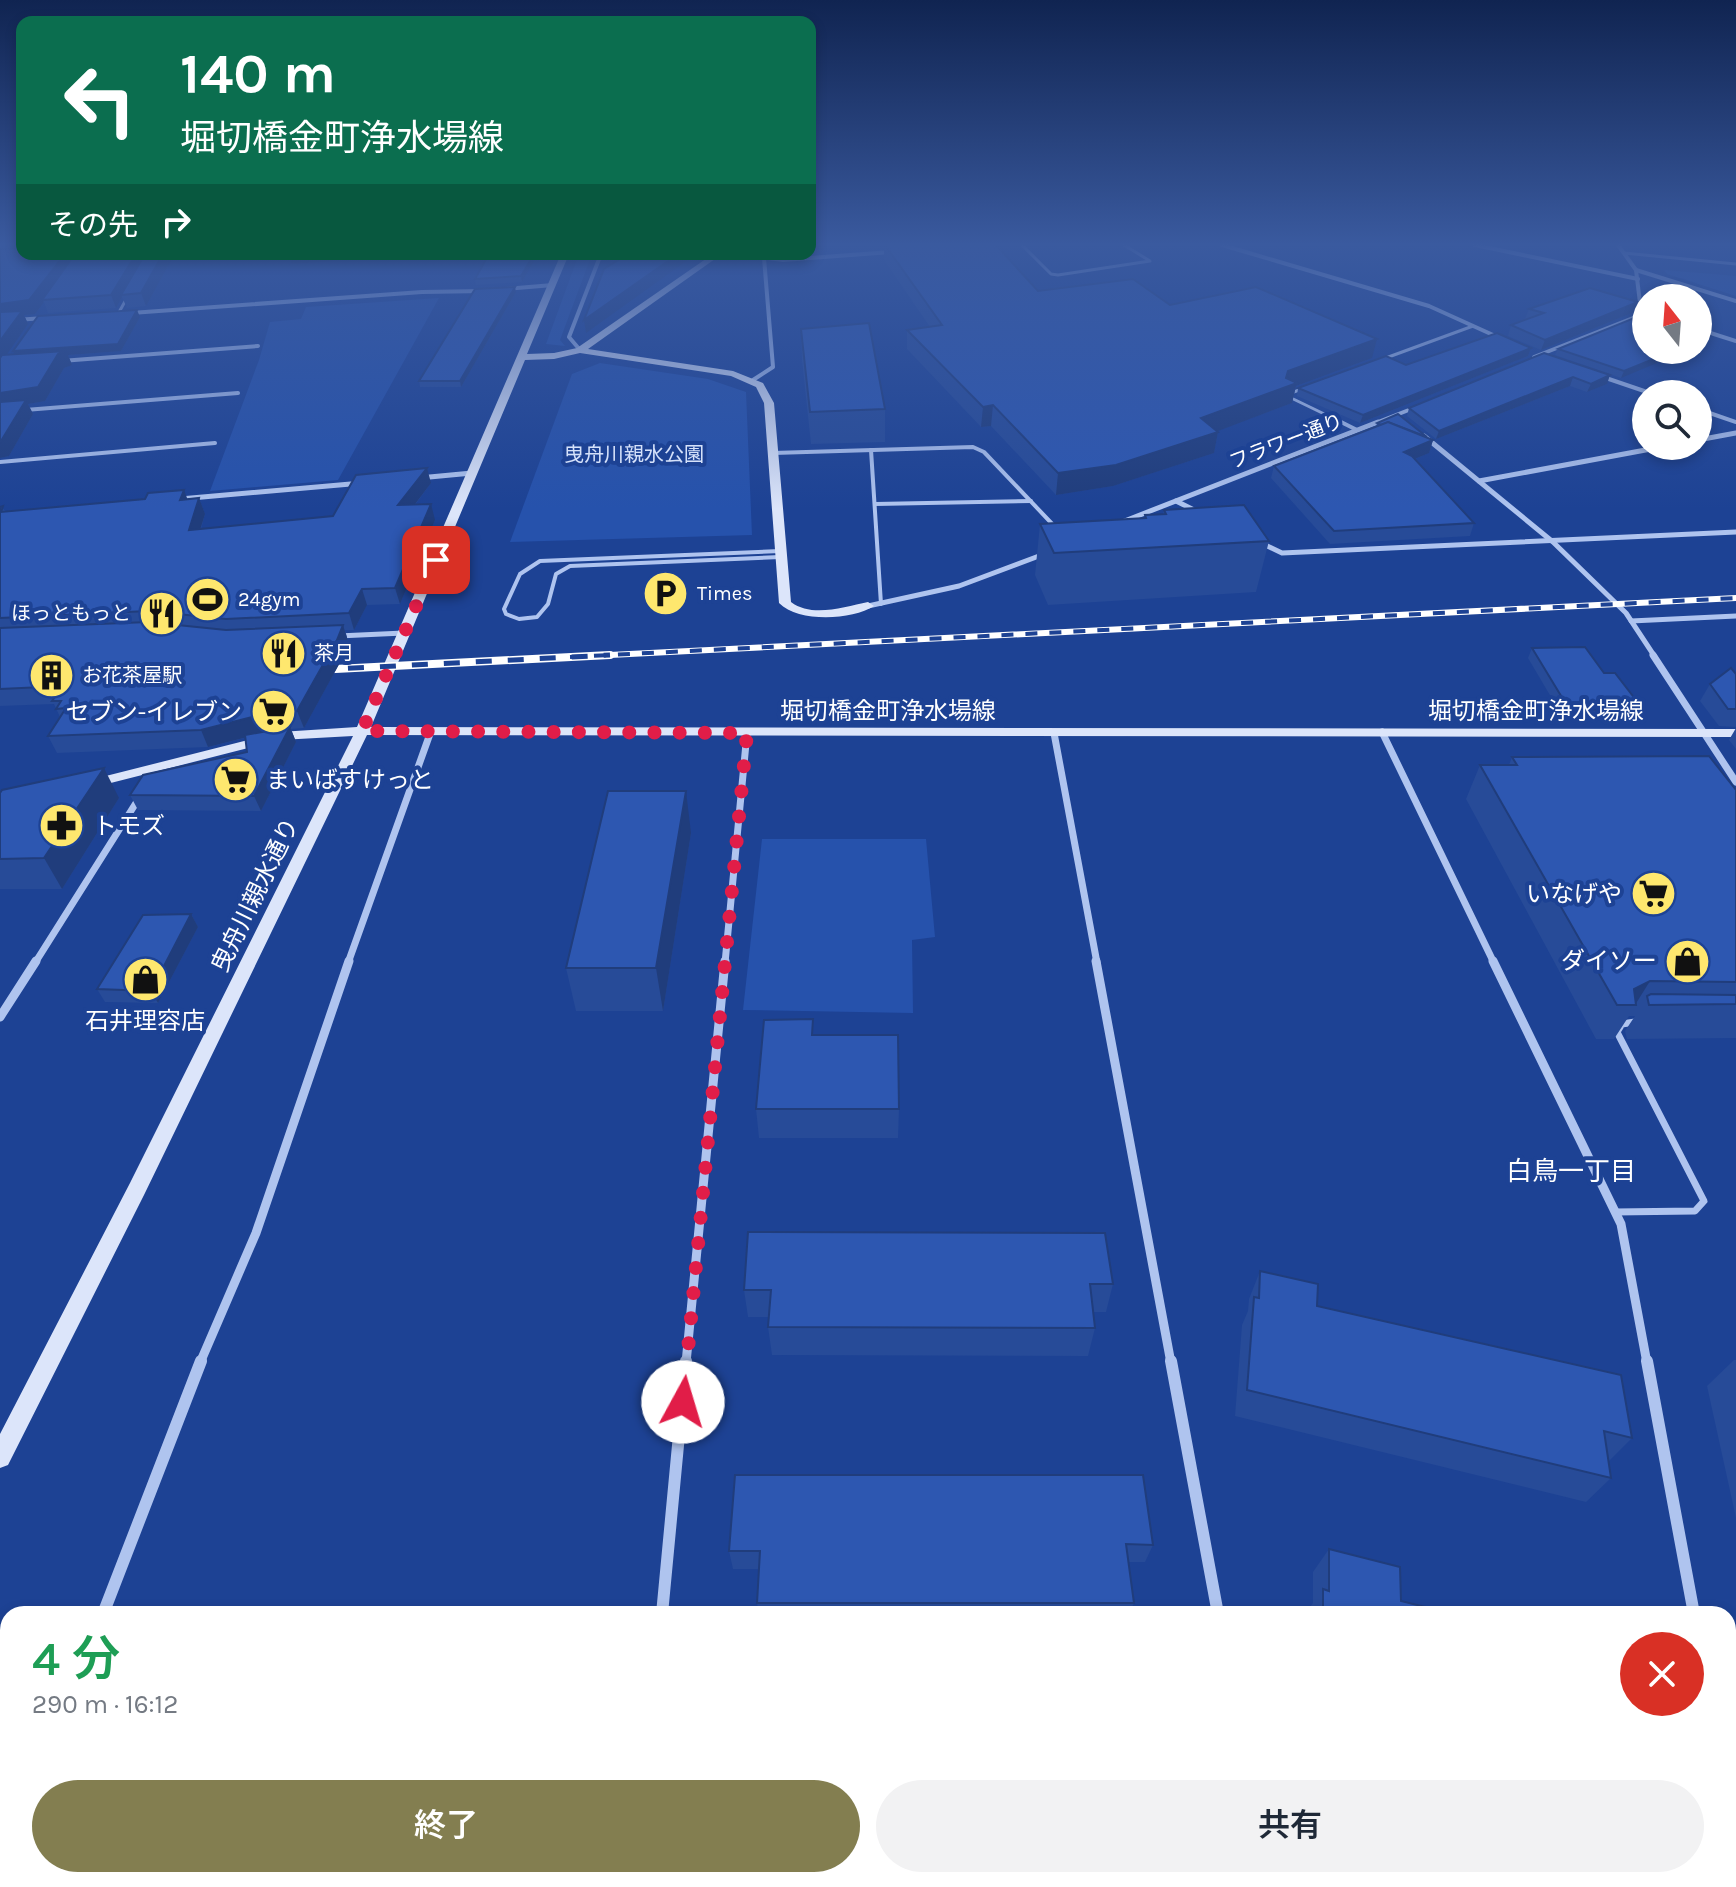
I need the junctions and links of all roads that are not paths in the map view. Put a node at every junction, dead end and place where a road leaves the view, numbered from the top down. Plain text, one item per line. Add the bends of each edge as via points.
1 (534, 333) edge
2 (571, 333) edge
3 (604, 333) edge
4 (770, 333) edge
5 (1454, 333) edge
6 (1489, 333) edge
7 (1595, 333) edge
8 (1712, 333) edge
9 (1736, 341) edge
10 (1515, 345) edge
11 (258, 346) dead end
12 (580, 350) junction
13 (1529, 351) edge
14 (1539, 355) junction
15 (524, 357) junction
16 (1527, 360) edge
17 (1554, 360) edge
18 (53, 361) edge
19 (1372, 363) edge
20 (1596, 375) edge
21 (753, 380) junction
22 (1314, 385) edge
23 (1632, 387) edge
24 (238, 393) dead end
25 (1426, 404) edge
26 (0, 412) edge
27 (1712, 414) edge
28 (1398, 415) junction
29 (1736, 422) edge
30 (1409, 424) edge
31 (1357, 430) junction
32 (1736, 433) edge
33 (1421, 434) edge
34 (1712, 437) edge
35 (215, 443) dead end
36 (871, 450) junction
37 (773, 453) junction
38 (1632, 453) edge
39 (0, 462) edge
40 (472, 473) junction
41 (413, 479) edge
42 (1479, 481) junction
43 (366, 483) edge
44 (169, 500) edge
45 (1031, 501) junction
46 (1176, 501) junction
47 (875, 504) junction
48 (1202, 514) edge
49 (1110, 527) edge
50 (1736, 532) edge
51 (1061, 533) edge
52 (1255, 540) edge
53 (1553, 542) junction
54 (1057, 548) edge
55 (780, 554) junction
56 (881, 604) junction
57 (868, 606) joint
58 (1736, 616) edge
59 (1631, 621) junction
60 (405, 633) junction
61 (323, 637) edge
62 (362, 731) junction
63 (431, 731) junction
64 (1382, 732) junction
65 (747, 733) junction
66 (1054, 733) junction
67 (1702, 733) junction
68 (1736, 733) edge
69 (158, 767) junction
70 (1736, 782) edge
71 (76, 788) edge
72 (0, 1017) edge
73 (1643, 1022) edge
74 (1615, 1212) junction
75 (0, 1457) edge
76 (106, 1606) edge
77 (663, 1606) edge
78 (1217, 1606) edge
79 (1693, 1606) edge

1 - 15 street, 曳舟川親水通り
2 - 12 street
3 - 12 street
4 - 21 street via 773,367
5 - 19 lane
6 - 10 street
7 - 14 street
8 - 9 street
11 - 18 street
12 - 15 street
12 - 21 street
13 - 14 street
14 - 16 street
14 - 17 street
15 - 40 street, 曳舟川親水通り
20 - 23 street
21 - 37 street via 767,394
22 - 31 lane via 1285,395
24 - 26 street
25 - 28 street, フラワー通り
27 - 29 street
28 - 30 street
28 - 31 street, フラワー通り
31 - 46 street, フラワー通り
32 - 34 street
33 - 42 street
35 - 39 lane
36 - 37 lane
36 - 45 lane via 973,447
36 - 47 lane
37 - 55 street
38 - 42 street
40 - 41 street
40 - 60 street, 曳舟川親水通り
42 - 53 street
43 - 44 street
45 - 47 lane
45 - 51 lane
46 - 48 street
46 - 49 street, フラワー通り
47 - 56 lane
50 - 53 street
52 - 53 street via 1282,553
53 - 59 street
54 - 56 street via 959,586
55 - 55 lane via 570,566 556,574 543,613 520,618 504,609 515,576 540,561
55 - 57 street via 783,596 790,608 808,613
56 - 57 street
58 - 59 street
59 - 67 street
60 - 61 street
60 - 62 street, 曳舟川親水通り
62 - 63 street, 堀切橋金町浄水場線
62 - 69 street, 堀切橋金町浄水場線 via 280,736
62 - 75 street, 曳舟川親水通り
63 - 65 street, 堀切橋金町浄水場線
63 - 76 street via 256,1233 188,1391
64 - 66 street, 堀切橋金町浄水場線
64 - 67 street, 堀切橋金町浄水場線
64 - 74 street
65 - 66 street, 堀切橋金町浄水場線
65 - 77 street
66 - 78 street
67 - 68 street, 堀切橋金町浄水場線
67 - 70 street
69 - 71 street, 堀切橋金町浄水場線
69 - 72 street
73 - 74 lane via 1622,1024 1617,1032 1702,1192 1702,1206 1686,1212
74 - 79 street

